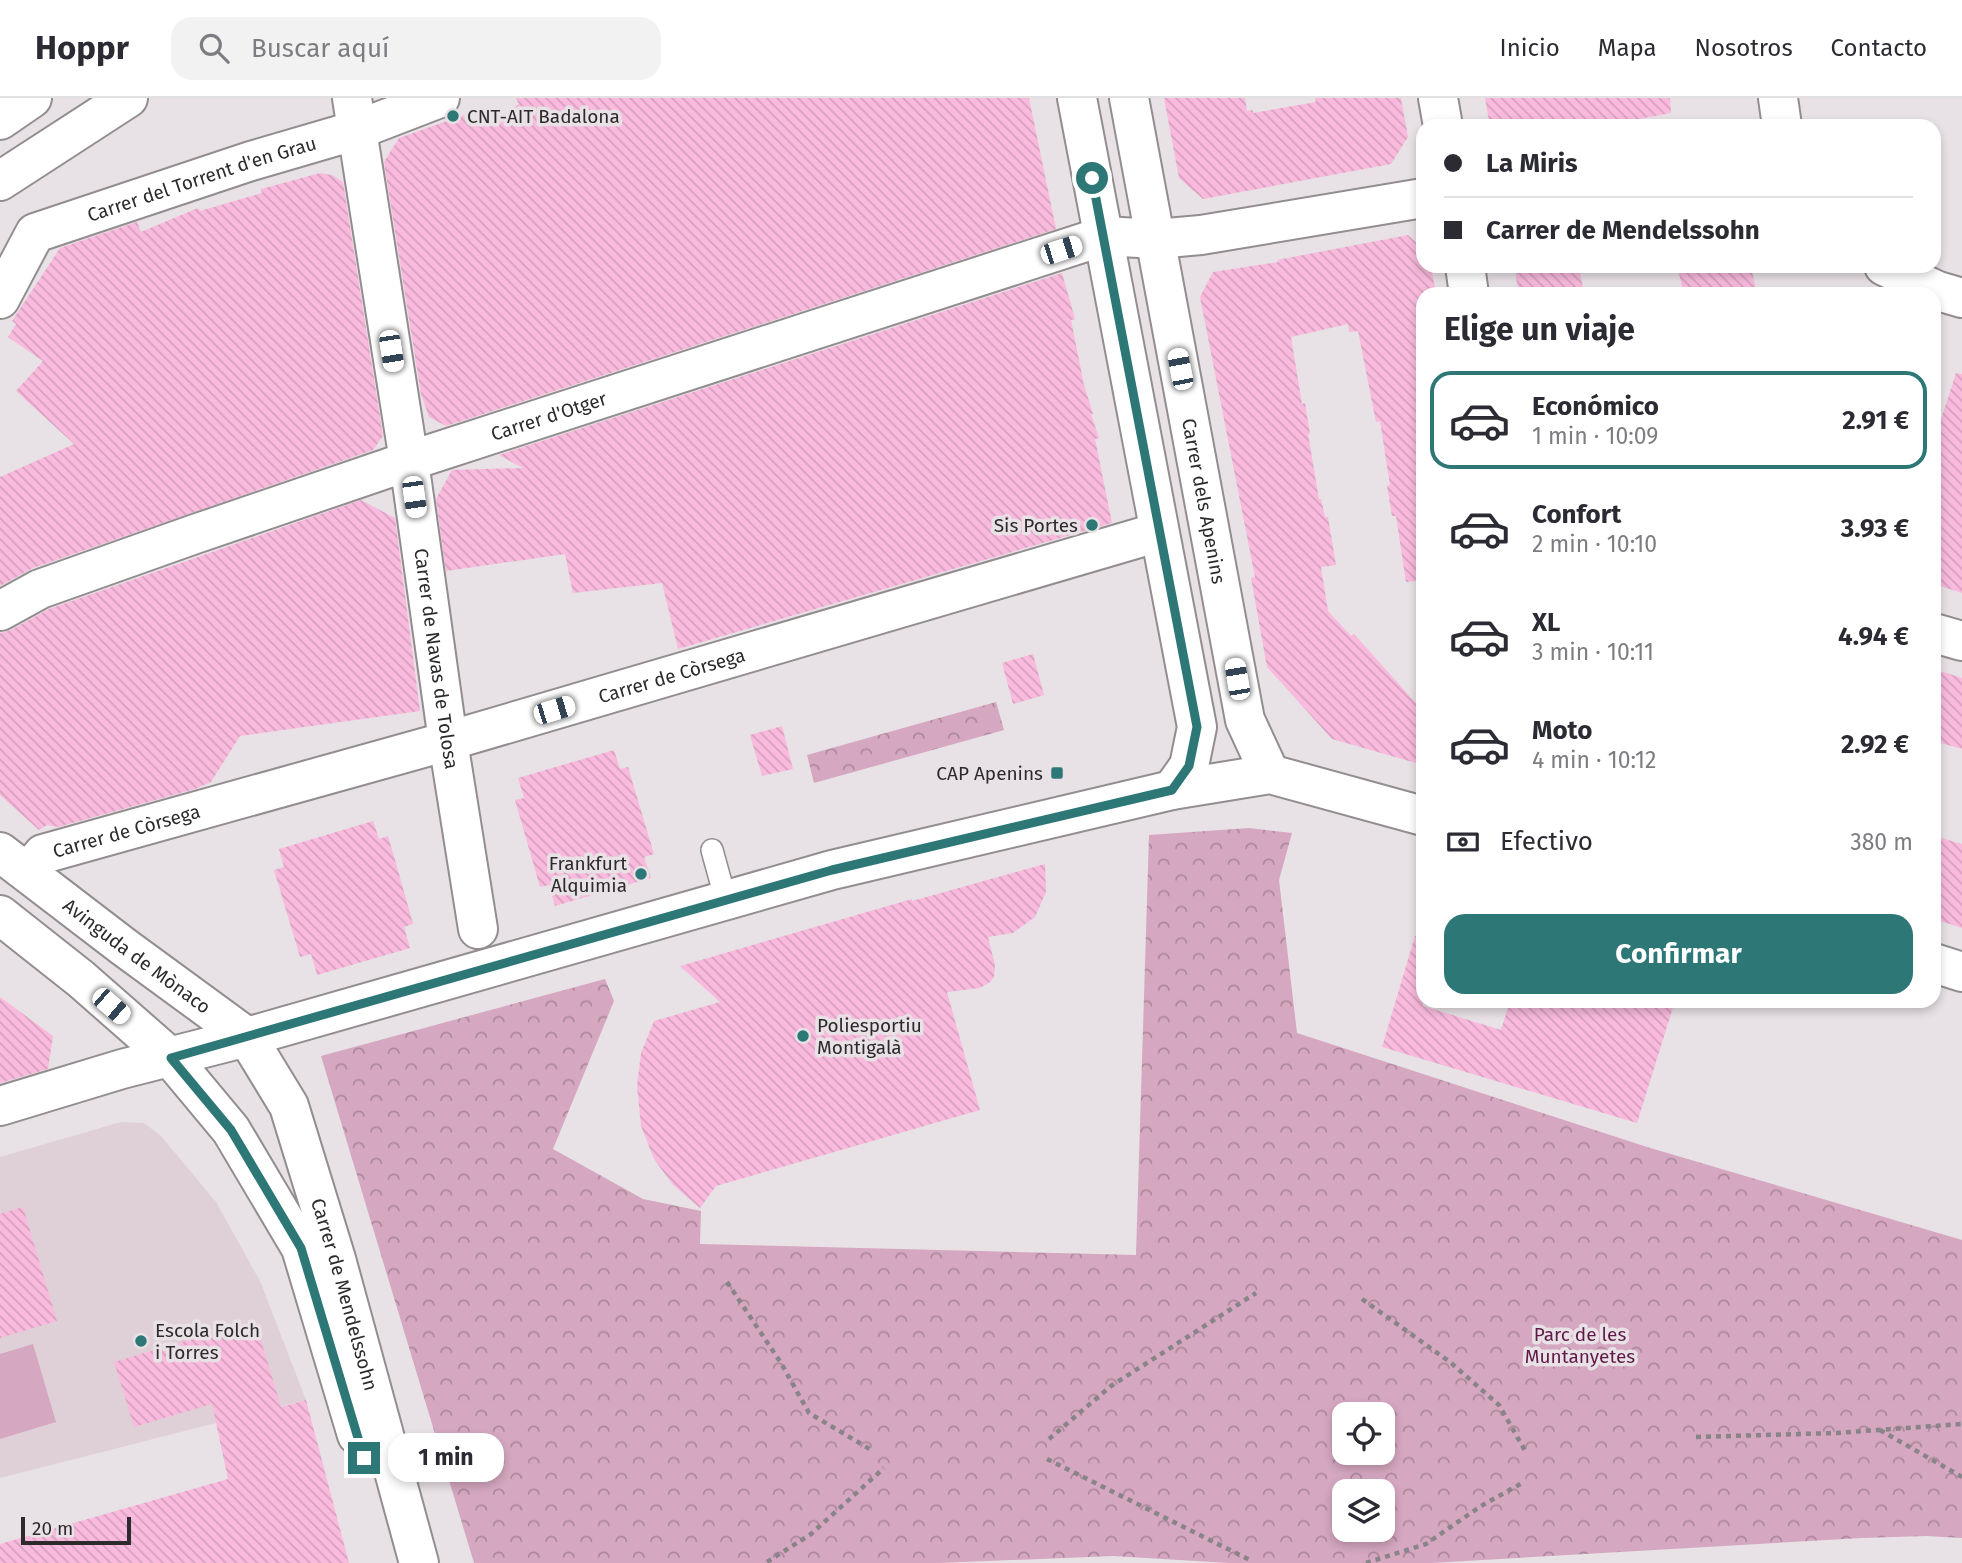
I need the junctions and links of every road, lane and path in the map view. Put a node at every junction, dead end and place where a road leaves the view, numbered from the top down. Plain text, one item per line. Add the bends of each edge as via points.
1 (32, 98) edge
2 (128, 98) edge
3 (440, 98) edge
4 (1077, 98) edge
5 (1129, 98) edge
6 (1438, 98) edge
7 (354, 114) edge
8 (1442, 119) edge
9 (0, 120) edge
10 (0, 181) edge
11 (1416, 199) edge
12 (1104, 236) junction
13 (1156, 239) junction
14 (1898, 273) edge
15 (1925, 287) edge
16 (0, 299) edge
17 (409, 461) junction
18 (1159, 532) junction
19 (0, 611) edge
20 (1941, 635) edge
21 (1962, 642) edge
22 (448, 741) junction
23 (1270, 774) junction
24 (1172, 790) junction
25 (1416, 814) edge
26 (712, 850) dead end
27 (9, 867) edge
28 (726, 901) junction
29 (0, 915) edge
30 (478, 929) dead end
31 (1941, 965) edge
32 (1962, 972) edge
33 (247, 1037) junction
34 (171, 1058) junction
35 (0, 1106) edge
36 (727, 1282) dead end
37 (1255, 1293) dead end
38 (1362, 1299) dead end
39 (1962, 1424) edge
40 (1879, 1430) junction
41 (1696, 1437) dead end
42 (1049, 1439) dead end
43 (873, 1451) dead end
44 (1527, 1454) dead end
45 (1047, 1459) dead end
46 (884, 1468) dead end
47 (1962, 1477) edge
48 (1524, 1482) dead end
49 (1250, 1560) dead end
50 (767, 1562) edge
51 (396, 1563) edge
52 (419, 1563) edge
53 (1366, 1563) edge

1 - 9 street
2 - 10 street
3 - 7 street, Carrer del Torrent d'en Grau
4 - 12 street
5 - 13 street, Carrer dels Apenins
6 - 8 street
7 - 16 street, Carrer del Torrent d'en Grau via 251,161 35,233
7 - 17 street, Carrer de Navas de Tolosa
11 - 13 street
12 - 13 street
12 - 17 street, Carrer d'Otger
12 - 18 street
13 - 23 street, Carrer dels Apenins via 1245,720
14 - 15 street
17 - 19 street, Carrer d'Otger via 40,589
17 - 22 street, Carrer de Navas de Tolosa
18 - 22 street, Carrer de Còrsega
18 - 24 street via 1197,727 1189,766
20 - 21 street
22 - 27 street, Carrer de Còrsega
22 - 30 street, Carrer de Navas de Tolosa
23 - 24 street
23 - 25 street
24 - 28 street via 832,870
26 - 28 lane
27 - 33 street, Avinguda de Mònaco
28 - 33 street
29 - 34 street
31 - 32 street
33 - 34 street
33 - 52 street, Carrer de Mendelssohn via 289,1106
34 - 35 street
34 - 51 street, Carrer de Mendelssohn via 231,1130 301,1248
36 - 43 path via 809,1413
37 - 42 path via 1111,1386
38 - 44 path via 1450,1362 1499,1405
39 - 40 path
40 - 41 path
40 - 47 path
45 - 49 path
46 - 50 path via 811,1534
48 - 53 path via 1426,1544

